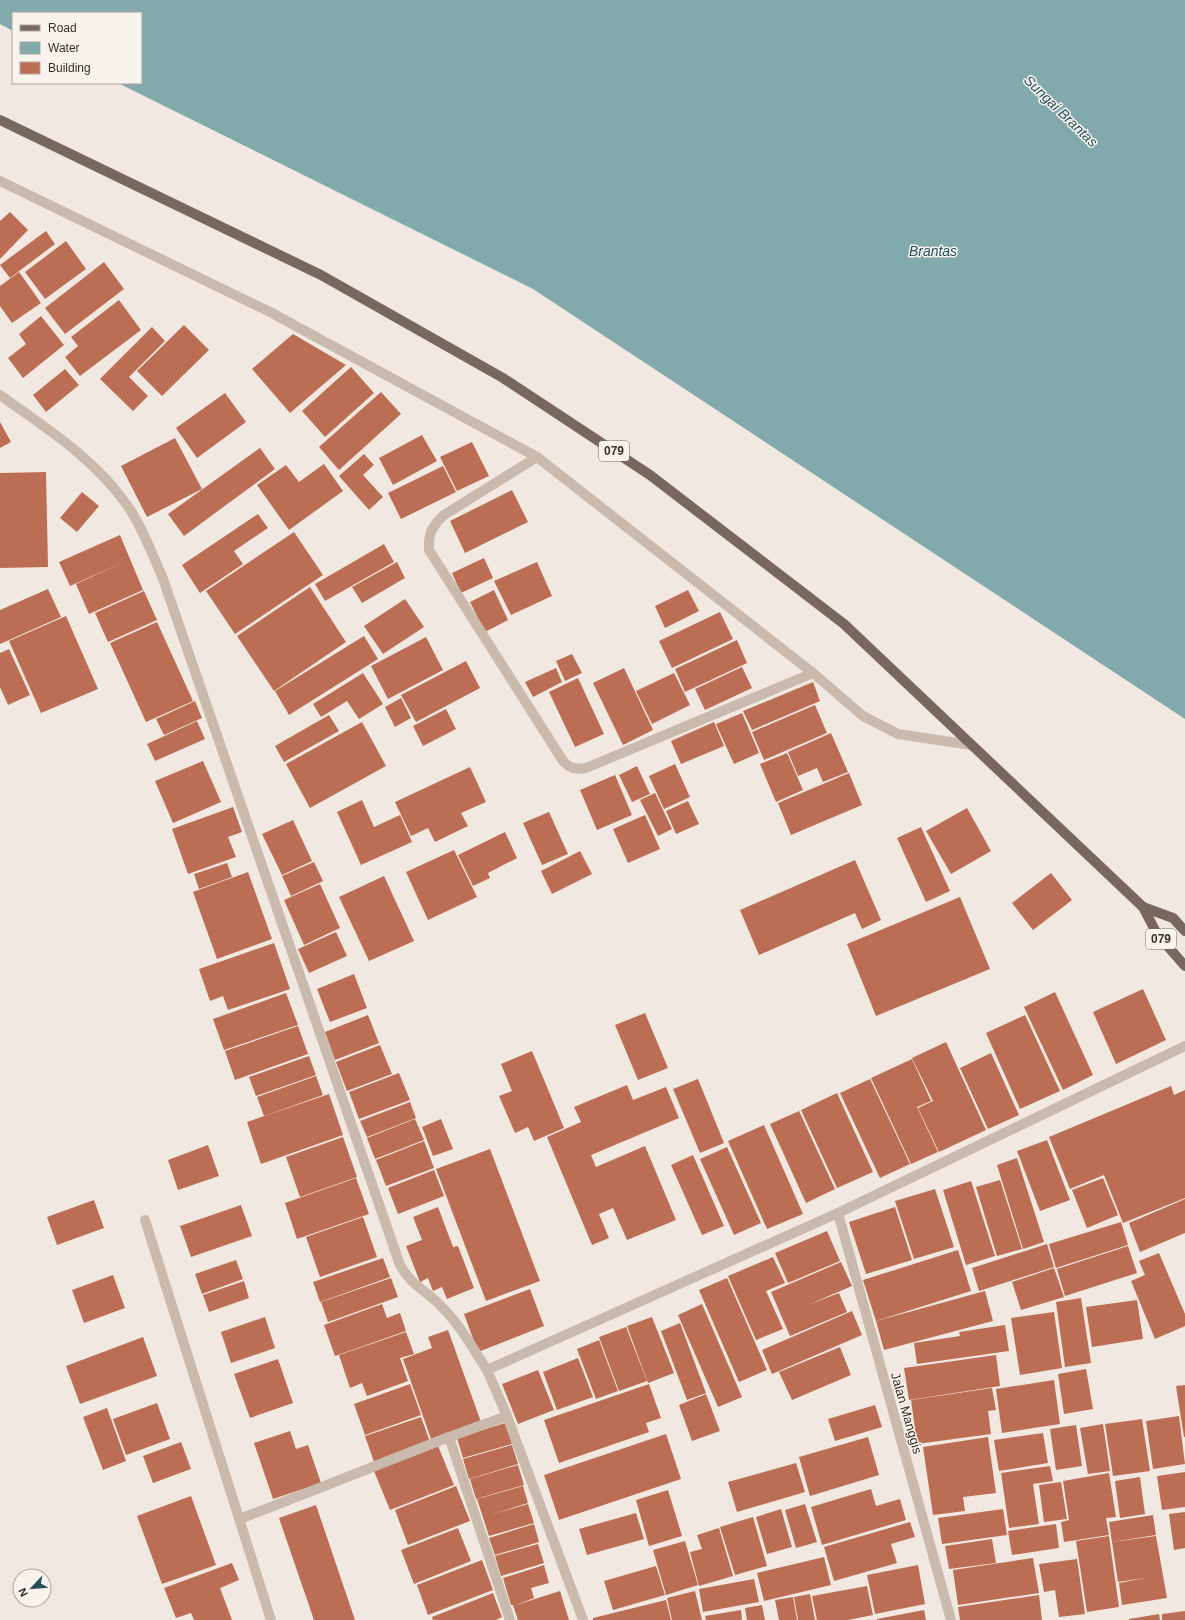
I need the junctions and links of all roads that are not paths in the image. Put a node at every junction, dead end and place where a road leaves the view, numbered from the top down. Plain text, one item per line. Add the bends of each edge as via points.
1 (0, 120) edge
2 (0, 181) edge
3 (0, 395) edge
4 (537, 457) junction
5 (813, 673) junction
6 (971, 745) junction
7 (1143, 907) junction
8 (1185, 931) edge
9 (1185, 966) edge
10 (1185, 1046) edge
11 (838, 1213) junction
12 (145, 1220) dead end
13 (487, 1370) junction
14 (507, 1416) junction
15 (449, 1437) junction
16 (240, 1519) junction
17 (271, 1620) edge
18 (510, 1620) edge
19 (583, 1620) edge
20 (951, 1620) edge

1 - 6 main road, 079 via 321,276 503,378 650,475 844,624
2 - 4 street via 270,312
3 - 13 street via 80,453 101,473 127,506 145,538 162,576 400,1265 416,1287 438,1303 450,1316
4 - 5 street
4 - 5 street via 444,515 429,533 429,550 569,767 586,768
5 - 6 street via 863,716 878,725 898,734
6 - 7 main road, 079
7 - 8 main road, 079 via 1173,918
7 - 9 main road, 079 via 1157,934
10 - 11 street
11 - 13 street
11 - 20 street, Jalan Manggis
12 - 16 street
13 - 14 street
14 - 15 street
14 - 19 street
15 - 16 street
15 - 18 street
16 - 17 street

